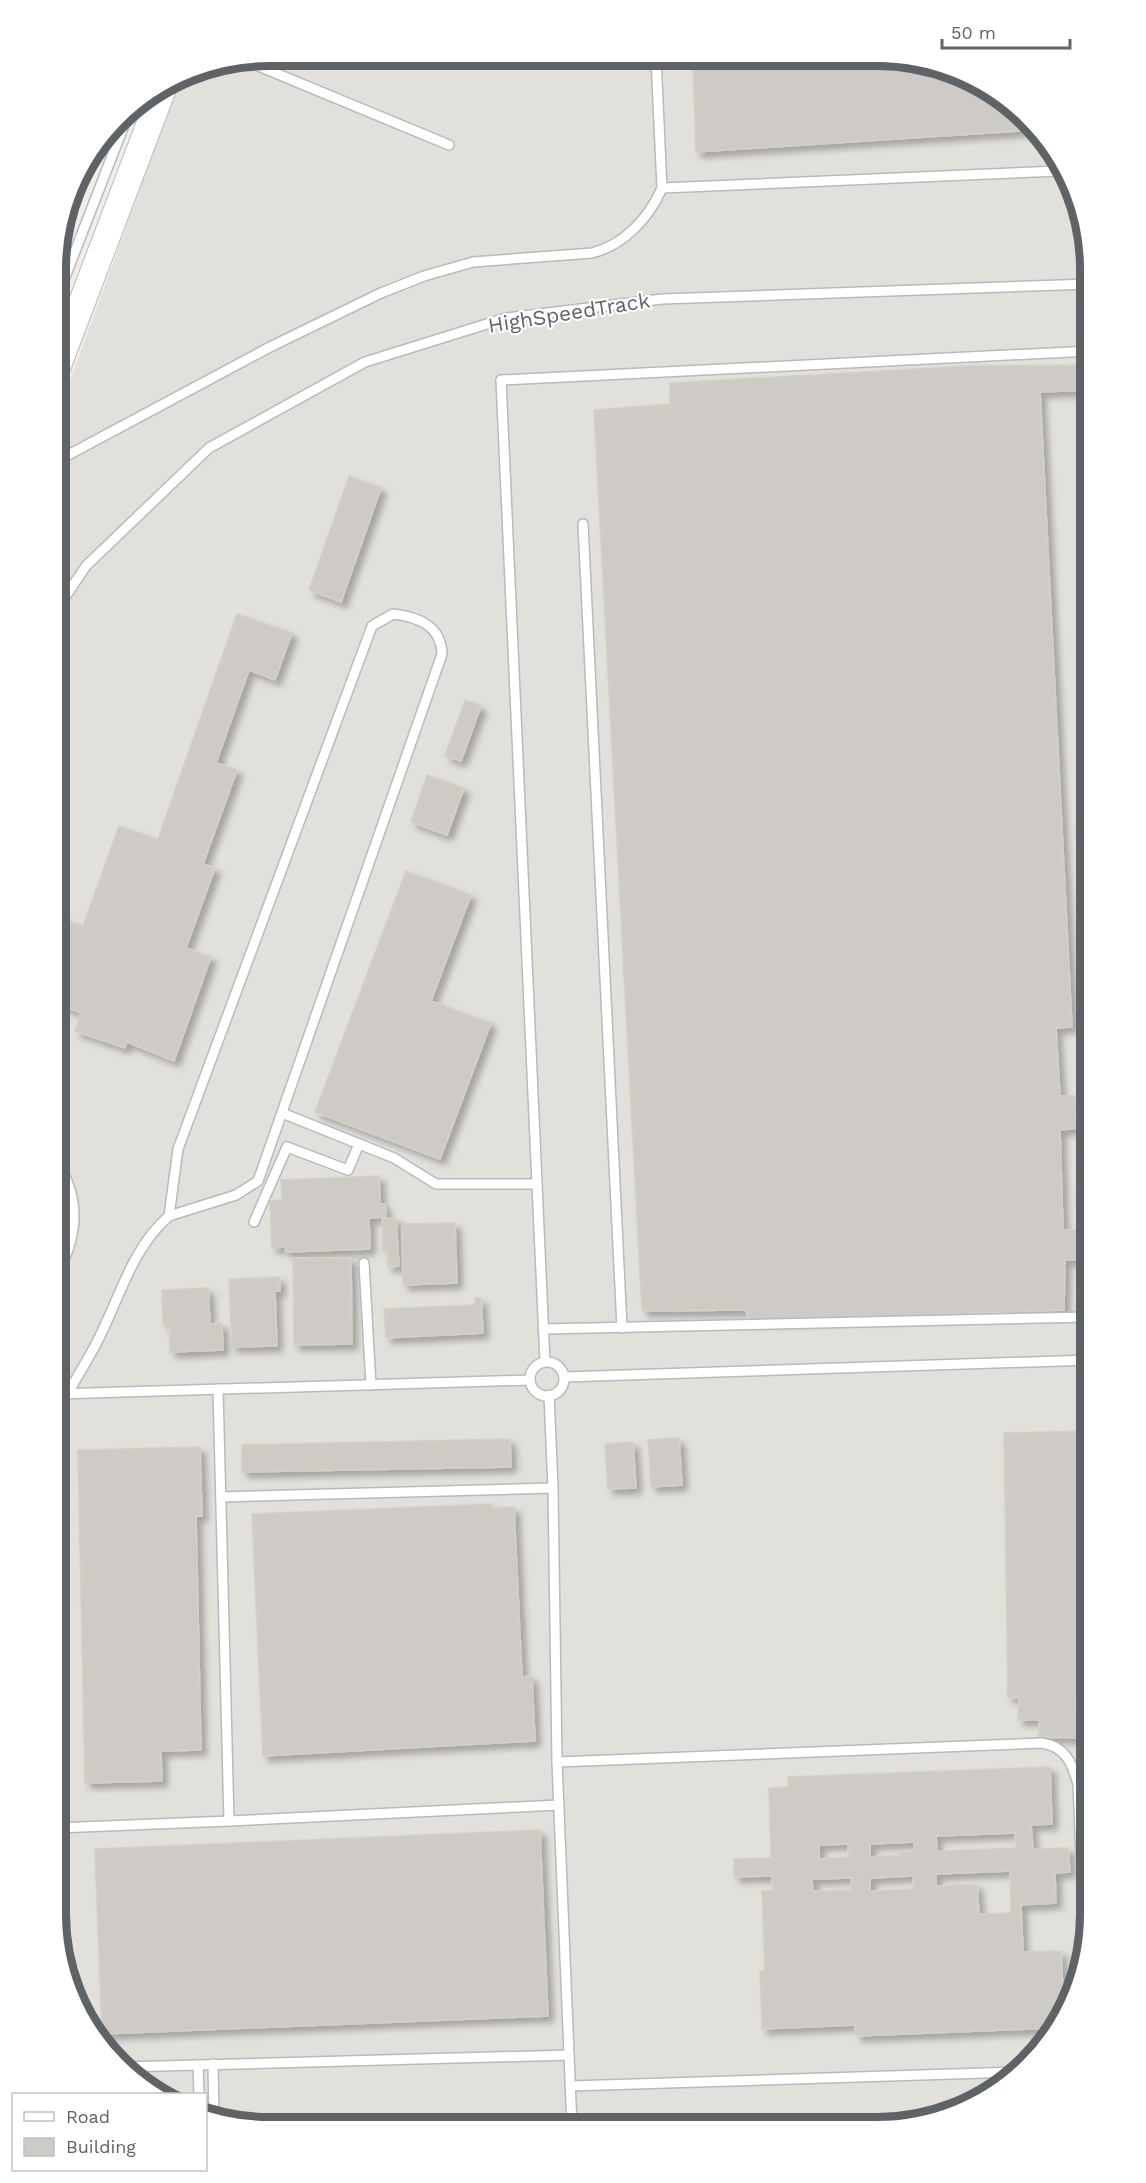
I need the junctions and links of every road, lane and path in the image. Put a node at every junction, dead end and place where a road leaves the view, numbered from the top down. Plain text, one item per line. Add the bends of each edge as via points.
1 (656, 66) edge
2 (260, 67) edge
3 (160, 98) edge
4 (123, 128) edge
5 (449, 145) dead end
6 (1055, 171) edge
7 (662, 188) junction
8 (66, 275) edge
9 (1080, 285) edge
10 (66, 344) edge
11 (1080, 351) edge
12 (66, 456) edge
13 (583, 524) dead end
14 (66, 596) edge
15 (282, 1113) junction
16 (359, 1144) junction
17 (66, 1181) edge
18 (537, 1184) junction
19 (169, 1216) junction
20 (254, 1222) dead end
21 (66, 1259) edge
22 (364, 1263) dead end
23 (1080, 1317) edge
24 (622, 1328) junction
25 (543, 1329) junction
26 (1080, 1360) edge
27 (545, 1362) junction
28 (564, 1377) junction
29 (530, 1380) junction
30 (371, 1385) junction
31 (218, 1389) junction
32 (68, 1393) joint
33 (549, 1395) junction
34 (553, 1488) junction
35 (221, 1497) junction
36 (557, 1762) junction
37 (559, 1805) junction
38 (229, 1821) junction
39 (66, 1824) edge
40 (1080, 1832) edge
41 (569, 2055) junction
42 (213, 2064) junction
43 (198, 2065) junction
44 (135, 2067) edge
45 (1004, 2072) edge
46 (570, 2086) junction
47 (199, 2093) edge
48 (214, 2109) edge
49 (572, 2117) edge

1 - 7 lane
2 - 5 lane
3 - 10 main road
4 - 8 lane
6 - 7 lane
7 - 12 lane via 641,222 606,249 473,262 413,280 270,347
9 - 14 lane, HighSpeedTrack via 662,299 506,318 365,362 209,448 86,566
11 - 18 lane via 501,380
13 - 24 lane
15 - 16 lane
15 - 19 lane via 258,1181 236,1195
15 - 19 lane via 442,654 441,642 419,619 393,614 372,626 178,1149
16 - 18 lane via 394,1158 436,1184
16 - 20 lane via 348,1170 287,1147
17 - 21 lane via 72,1193 75,1226
18 - 25 lane
19 - 32 lane via 153,1229 122,1284 98,1342
22 - 30 lane
23 - 24 lane
24 - 25 lane
25 - 27 lane
26 - 28 lane
27 - 28 lane via 557,1365
27 - 29 lane via 532,1370
28 - 33 lane via 559,1390
29 - 30 lane
29 - 33 lane via 539,1393
30 - 31 lane
31 - 32 lane
31 - 35 lane
33 - 34 lane
34 - 35 lane
34 - 36 lane
35 - 38 lane
36 - 37 lane
36 - 40 lane via 1042,1743 1053,1745 1072,1764 1078,1784
37 - 38 lane
37 - 41 lane
38 - 39 lane
41 - 42 lane
41 - 46 lane
42 - 43 lane
42 - 48 lane
43 - 44 lane
43 - 47 lane
45 - 46 lane
46 - 49 lane

